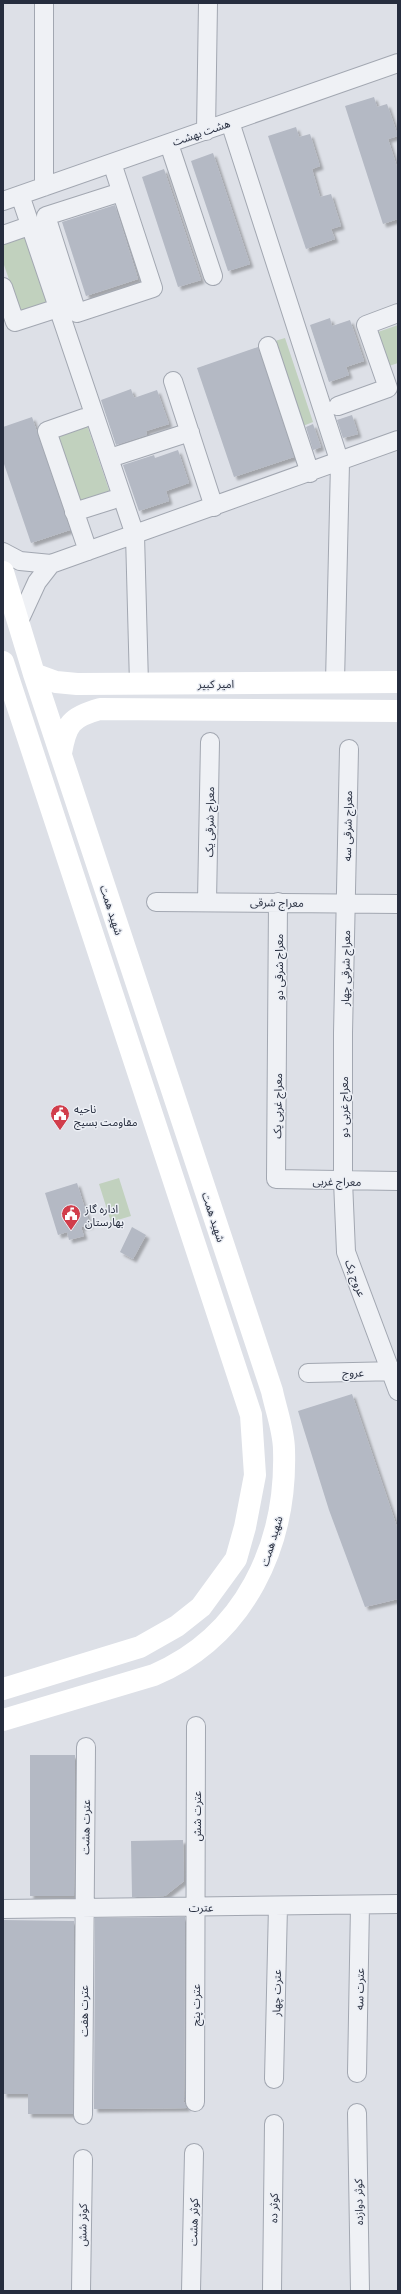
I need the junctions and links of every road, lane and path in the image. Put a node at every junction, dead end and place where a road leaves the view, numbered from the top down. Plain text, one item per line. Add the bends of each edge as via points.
1 (44, 3) edge
2 (208, 3) edge
3 (398, 63) edge
4 (230, 122) junction
5 (206, 130) junction
6 (168, 144) junction
7 (112, 163) junction
8 (44, 187) junction
9 (121, 192) junction
10 (20, 195) junction
11 (3, 201) edge
12 (26, 227) dead end
13 (3, 235) edge
14 (213, 276) dead end
15 (3, 287) edge
16 (52, 310) dead end
17 (398, 313) edge
18 (268, 346) dead end
19 (173, 381) dead end
20 (338, 406) dead end
21 (84, 418) dead end
22 (190, 432) junction
23 (398, 440) edge
24 (116, 456) dead end
25 (340, 463) junction
26 (310, 473) junction
27 (112, 500) dead end
28 (214, 506) junction
29 (74, 512) junction
30 (135, 534) junction
31 (88, 551) junction
32 (3, 552) edge
33 (51, 564) junction
34 (3, 572) edge
35 (19, 621) junction
36 (3, 662) edge
37 (34, 674) junction
38 (335, 682) junction
39 (398, 682) edge
40 (139, 684) junction
41 (398, 711) edge
42 (210, 742) dead end
43 (349, 749) dead end
44 (61, 753) junction
45 (207, 901) junction
46 (156, 902) dead end
47 (278, 902) junction
48 (346, 903) junction
49 (398, 904) edge
50 (278, 1033) joint
51 (343, 1033) joint
52 (276, 1179) joint
53 (344, 1181) junction
54 (398, 1181) edge
55 (395, 1371) edge
56 (308, 1373) dead end
57 (398, 1391) edge
58 (3, 1689) edge
59 (3, 1720) edge
60 (196, 1726) dead end
61 (86, 1746) dead end
62 (398, 1904) edge
63 (360, 1905) junction
64 (278, 1906) junction
65 (195, 1907) junction
66 (84, 1908) junction
67 (3, 1909) edge
68 (357, 2073) dead end
69 (274, 2079) dead end
70 (195, 2102) dead end
71 (357, 2112) dead end
72 (83, 2115) dead end
73 (274, 2124) dead end
74 (194, 2153) dead end
75 (83, 2159) dead end
76 (81, 2291) edge
77 (191, 2291) edge
78 (272, 2291) edge
79 (360, 2291) edge

1 - 8 street
2 - 5 street
3 - 4 street, هشت بهشت
4 - 5 street, هشت بهشت
4 - 25 street
5 - 6 street, هشت بهشت
6 - 7 street, هشت بهشت
6 - 14 street
7 - 8 street, هشت بهشت
7 - 9 street
8 - 10 street, هشت بهشت
9 - 9 street via 153,288 77,313 46,216
10 - 11 street, هشت بهشت
10 - 30 street
12 - 13 street
15 - 16 street via 15,322
17 - 20 street via 366,324 388,388
18 - 26 street
19 - 22 street
21 - 29 street via 47,430
22 - 24 street
22 - 28 street
23 - 25 street
25 - 26 street
25 - 38 street
26 - 28 street
27 - 29 street
28 - 30 street
29 - 31 street
30 - 31 street
30 - 40 street
31 - 33 street
32 - 33 street via 20,561
33 - 35 street via 37,582
34 - 35 street, شهید همت
35 - 37 street, شهید همت
36 - 58 street via 251,1415 255,1475 236,1559 200,1607 177,1626 140,1648
37 - 40 street, امیر کبیر via 65,683
37 - 44 street, شهید همت
38 - 39 street, امیر کبیر
38 - 40 street, امیر کبیر
41 - 44 street via 100,709 82,714 71,722 64,735
42 - 45 street, معراج شرقی یک
43 - 48 street, معراج شرقی سه
44 - 59 street, شهید همت via 272,1391 284,1449 282,1498 278,1524 259,1579 237,1612 204,1646 175,1666 154,1675
45 - 46 street, معراج شرقی
45 - 47 street, معراج شرقی
47 - 48 street, معراج شرقی
47 - 50 street, معراج شرقی دو
48 - 49 street, معراج شرقی
48 - 51 street, معراج شرقی چهار
50 - 52 street, معراج غربی یک
51 - 53 street, معراج غربی دو
52 - 53 street, معراج غربی
53 - 54 street, معراج غربی
53 - 55 street, عروج یک via 346,1252
55 - 56 street, عروج
55 - 57 street, عروج یک
60 - 65 street, عترت شش
61 - 66 street, عترت هشت
62 - 63 street, عترت
63 - 64 street, عترت
63 - 68 street, عترت سه
64 - 65 street, عترت
64 - 69 street, عترت چهار
65 - 66 street, عترت
65 - 70 street, عترت پنج
66 - 67 street, عترت
66 - 72 street, عترت هفت
71 - 79 street, کوثر دوازده
73 - 78 street, کوثر ده
74 - 77 street, کوثر هشت
75 - 76 street, کوثر شش

